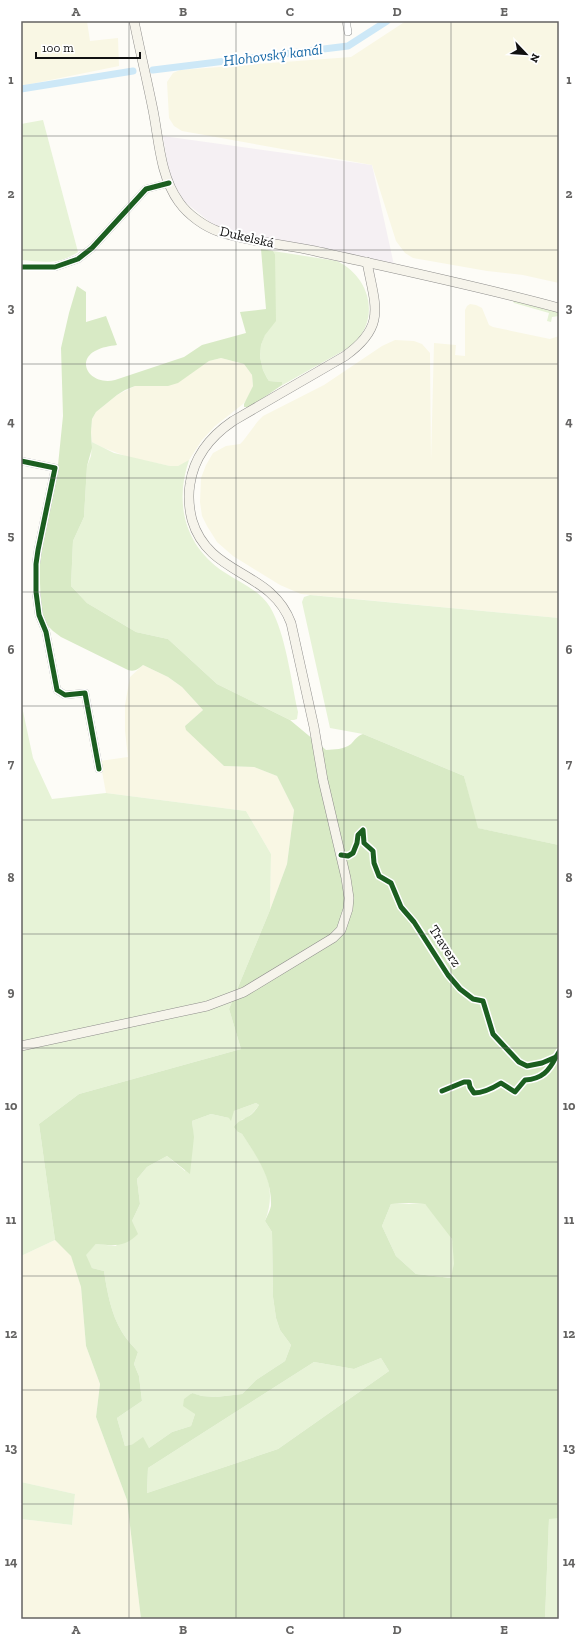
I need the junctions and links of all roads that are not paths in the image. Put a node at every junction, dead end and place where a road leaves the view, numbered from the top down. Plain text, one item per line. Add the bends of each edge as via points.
1 (134, 21) edge
2 (346, 21) edge
3 (348, 32) dead end
4 (169, 183) junction
5 (367, 262) junction
6 (21, 267) edge
7 (559, 308) edge
8 (21, 461) edge
9 (98, 769) dead end
10 (21, 1046) edge

1 - 4 main road, Dukelská via 161,158
2 - 3 street
4 - 5 main road, Dukelská via 183,207 216,230
4 - 6 street via 146,189 92,248 78,259 55,267
5 - 7 main road, Dukelská
5 - 10 main road via 376,306 374,321 367,335 345,356 216,433 194,466 188,493 193,521 202,543 223,562 269,591 284,608 291,623 346,878 348,906 342,926 338,933 323,944 230,998 207,1006
8 - 9 street via 55,468 36,564 38,610 46,632 57,690 65,695 85,693

